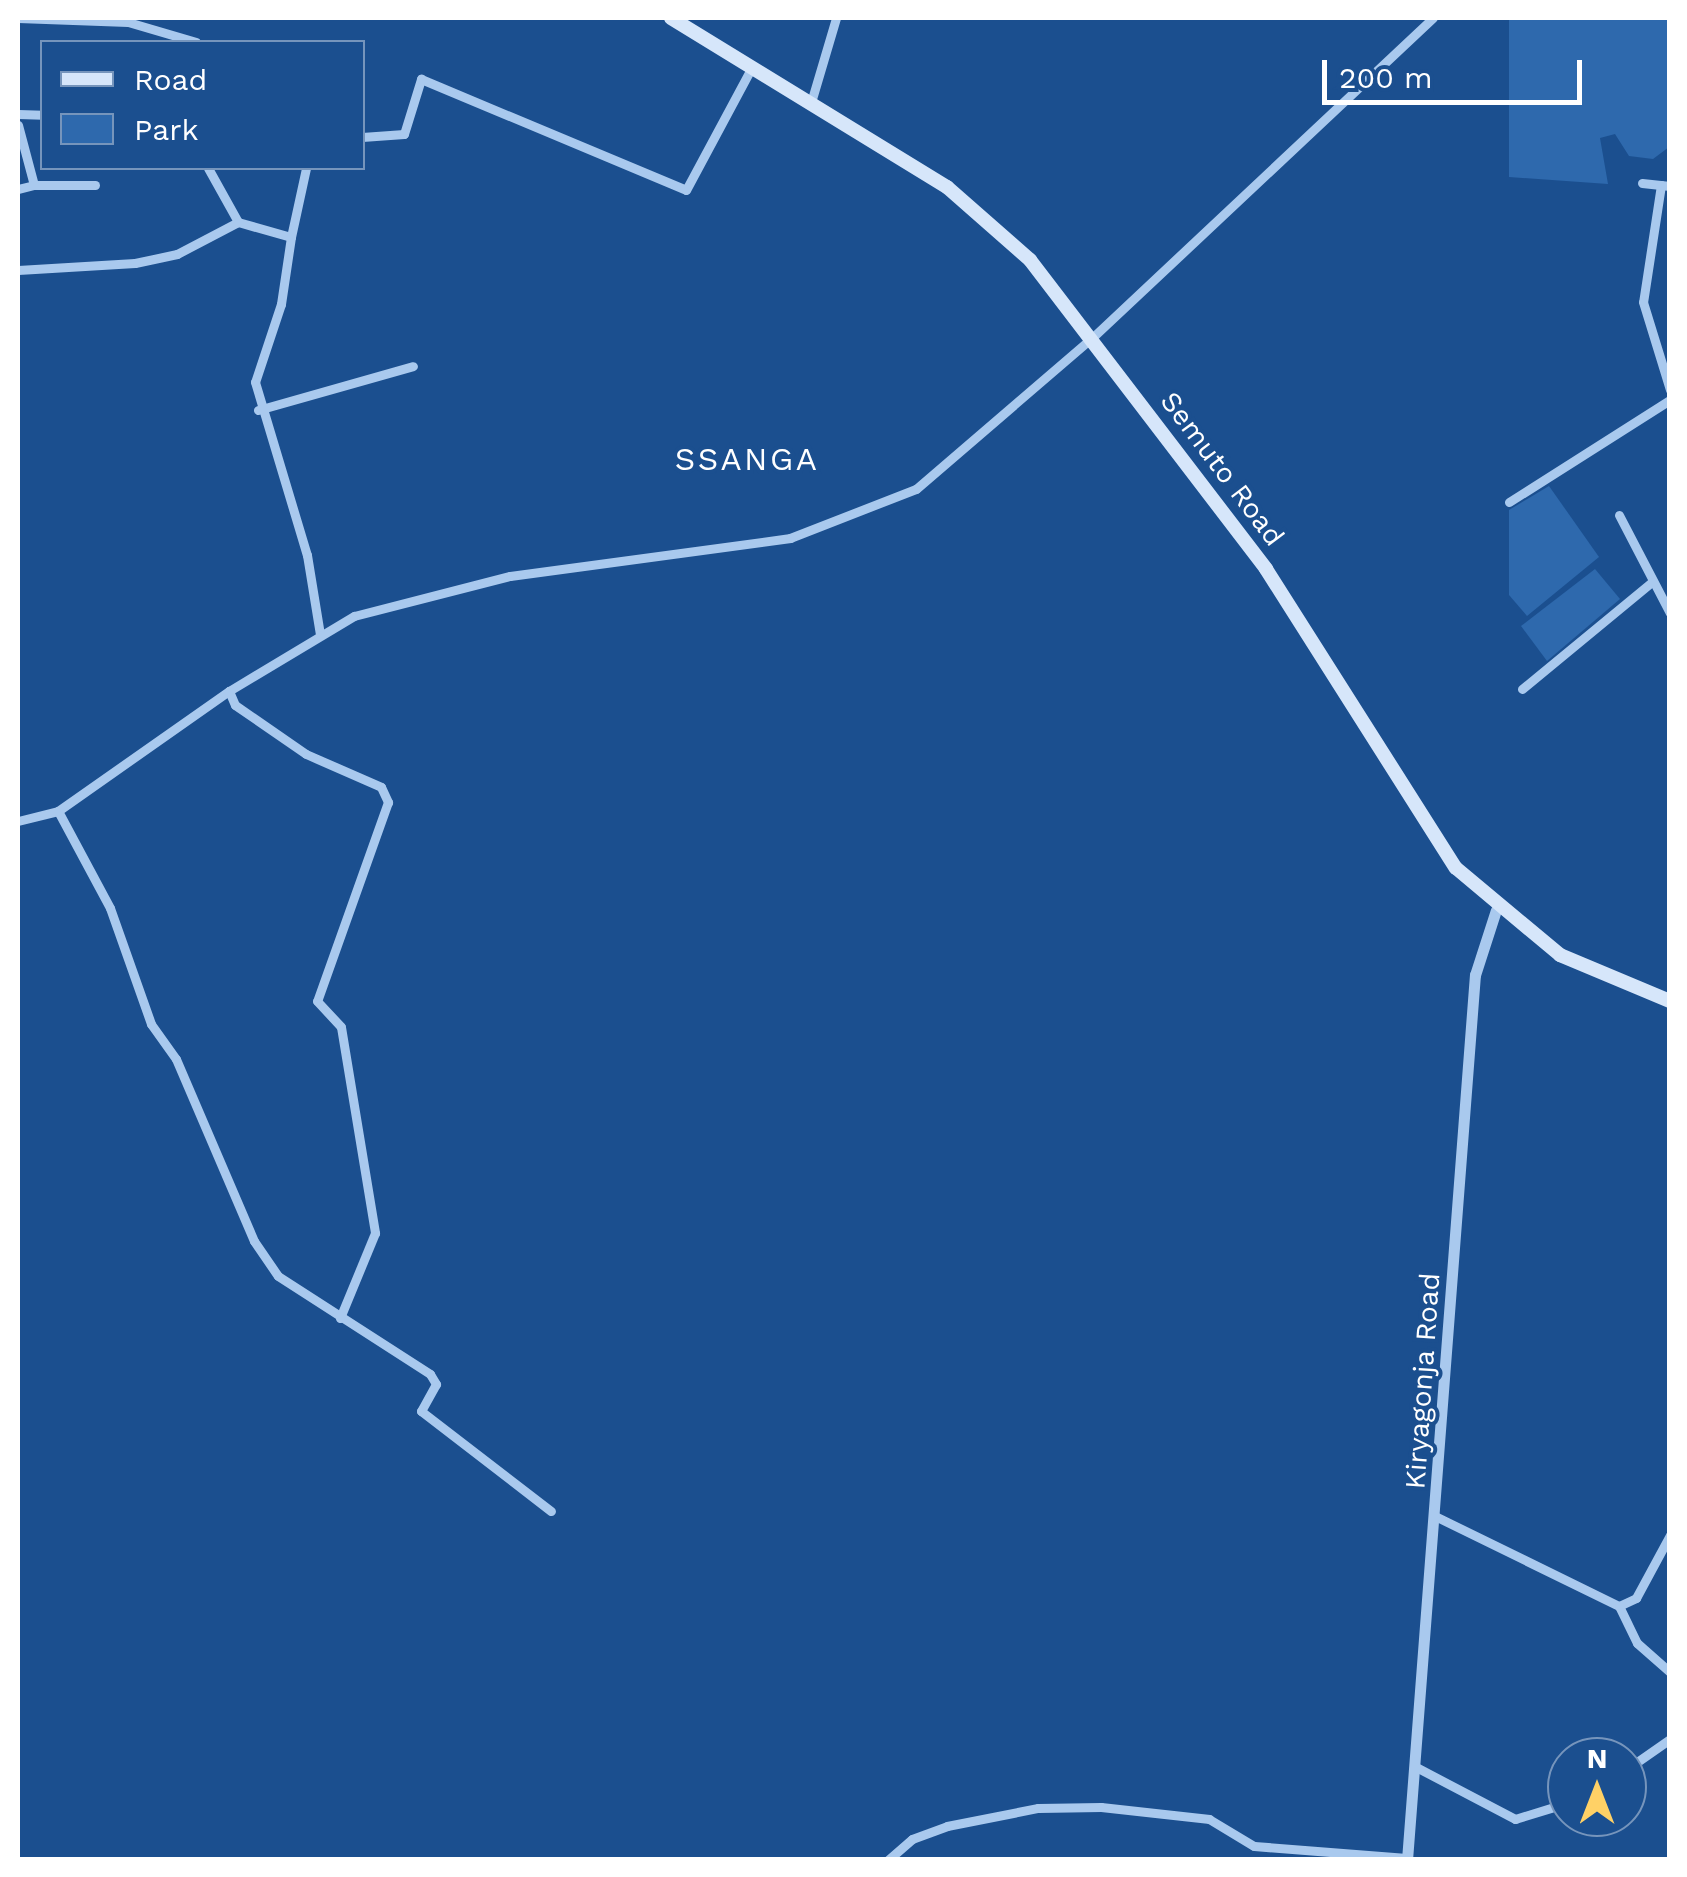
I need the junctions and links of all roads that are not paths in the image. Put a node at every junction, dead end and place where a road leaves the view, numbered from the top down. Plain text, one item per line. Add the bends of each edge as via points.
1 (18, 18) edge
2 (671, 18) edge
3 (836, 18) edge
4 (1433, 18) edge
5 (126, 20) edge
6 (190, 40) edge
7 (753, 66) junction
8 (812, 99) junction
9 (18, 125) edge
10 (365, 137) edge
11 (209, 170) edge
12 (306, 170) edge
13 (1642, 183) dead end
14 (34, 185) junction
15 (95, 185) dead end
16 (1665, 186) edge
17 (18, 190) edge
18 (238, 222) junction
19 (291, 237) junction
20 (18, 270) edge
21 (1093, 337) junction
22 (414, 366) dead end
23 (1670, 390) edge
24 (1670, 400) edge
25 (258, 410) junction
26 (1509, 502) dead end
27 (1619, 515) dead end
28 (1652, 582) junction
29 (1670, 612) edge
30 (320, 634) junction
31 (1522, 689) dead end
32 (228, 691) junction
33 (58, 812) junction
34 (18, 820) edge
35 (1496, 910) junction
36 (1670, 1002) edge
37 (340, 1318) junction
38 (551, 1510) dead end
39 (1437, 1517) junction
40 (1670, 1535) edge
41 (1620, 1606) junction
42 (1670, 1672) edge
43 (1670, 1739) edge
44 (1647, 1755) edge
45 (1416, 1767) junction
46 (1547, 1809) edge
47 (1407, 1859) edge
48 (888, 1860) edge

1 - 5 street
2 - 7 main road, Semuto Road
3 - 8 street
4 - 21 street
5 - 6 street
7 - 8 main road, Semuto Road
7 - 10 street via 686,190 421,79 404,134
8 - 21 main road, Semuto Road via 947,187 1030,260
9 - 14 street
11 - 18 street
12 - 19 street
13 - 16 street
14 - 15 street
14 - 17 street
16 - 23 street via 1642,302
18 - 19 street
18 - 20 street via 177,254 136,263
19 - 25 street via 282,304 255,382
21 - 30 street via 916,489 790,538 510,576 354,616
21 - 35 main road, Semuto Road via 1266,569 1456,868
22 - 25 street
24 - 26 street
25 - 30 street via 307,555
27 - 28 street
28 - 29 street
28 - 31 street
30 - 32 street
32 - 33 street
32 - 37 street via 235,705 306,754 380,786 388,802 317,1001 341,1026 375,1232
33 - 34 street
33 - 37 street via 110,908 152,1024 176,1060 254,1242 278,1276
35 - 36 main road, Semuto Road via 1599,977
35 - 39 street, Kiryagonja Road via 1475,975
37 - 38 street via 430,1374 436,1384 420,1411
39 - 41 street
39 - 45 street, Kiryagonja Road
40 - 41 street via 1636,1598
41 - 42 street via 1637,1642
43 - 44 street
45 - 46 street via 1515,1819
45 - 47 street, Kiryagonja Road
47 - 48 street via 1254,1846 1209,1819 1070,1808 947,1826 912,1838

